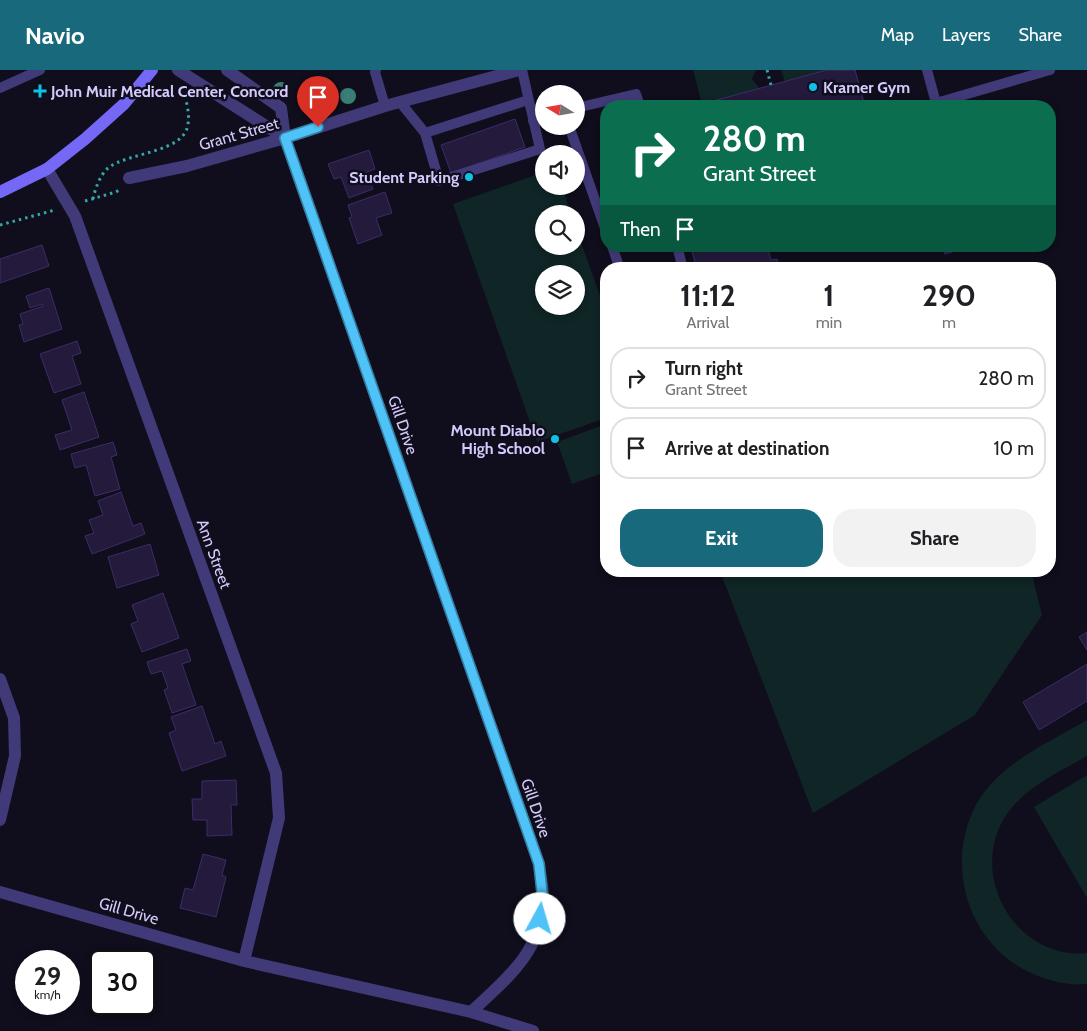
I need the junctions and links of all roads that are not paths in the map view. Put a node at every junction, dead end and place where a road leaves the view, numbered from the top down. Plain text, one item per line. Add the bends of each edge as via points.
1 (40, 70) edge
2 (152, 70) edge
3 (178, 70) edge
4 (227, 70) edge
5 (376, 70) edge
6 (520, 70) edge
7 (927, 70) edge
8 (1050, 70) edge
9 (0, 88) edge
10 (528, 100) junction
11 (610, 100) edge
12 (638, 100) edge
13 (935, 100) edge
14 (946, 100) edge
15 (400, 102) junction
16 (600, 102) edge
17 (384, 106) junction
18 (585, 106) edge
19 (535, 112) edge
20 (424, 133) junction
21 (540, 135) edge
22 (572, 135) edge
23 (285, 138) junction
24 (47, 169) junction
25 (129, 178) road end
26 (0, 192) edge
27 (600, 214) edge
28 (0, 679) edge
29 (0, 820) edge
30 (0, 892) edge
31 (244, 960) junction
32 (471, 1012) junction
33 (533, 1031) edge

1 - 9 lane
2 - 24 street via 124,104
3 - 23 street
4 - 23 street, Gill Drive via 281,108
5 - 17 lane
6 - 10 lane
6 - 15 street, Grant Street
7 - 13 lane
8 - 14 lane
10 - 19 lane
10 - 20 lane
11 - 12 lane via 636,94
15 - 17 street, Grant Street
15 - 20 lane
16 - 18 lane
17 - 23 street, Grant Street
20 - 21 lane via 439,181 540,149
22 - 27 lane
23 - 25 street, Grant Street via 187,166
23 - 32 street, Gill Drive via 539,864 543,902 536,937 520,964
24 - 26 street
24 - 31 street, Ann Street via 75,216 276,773 279,818
28 - 29 street via 14,718 15,756
30 - 31 street, Gill Drive
31 - 32 street, Gill Drive
32 - 33 street

